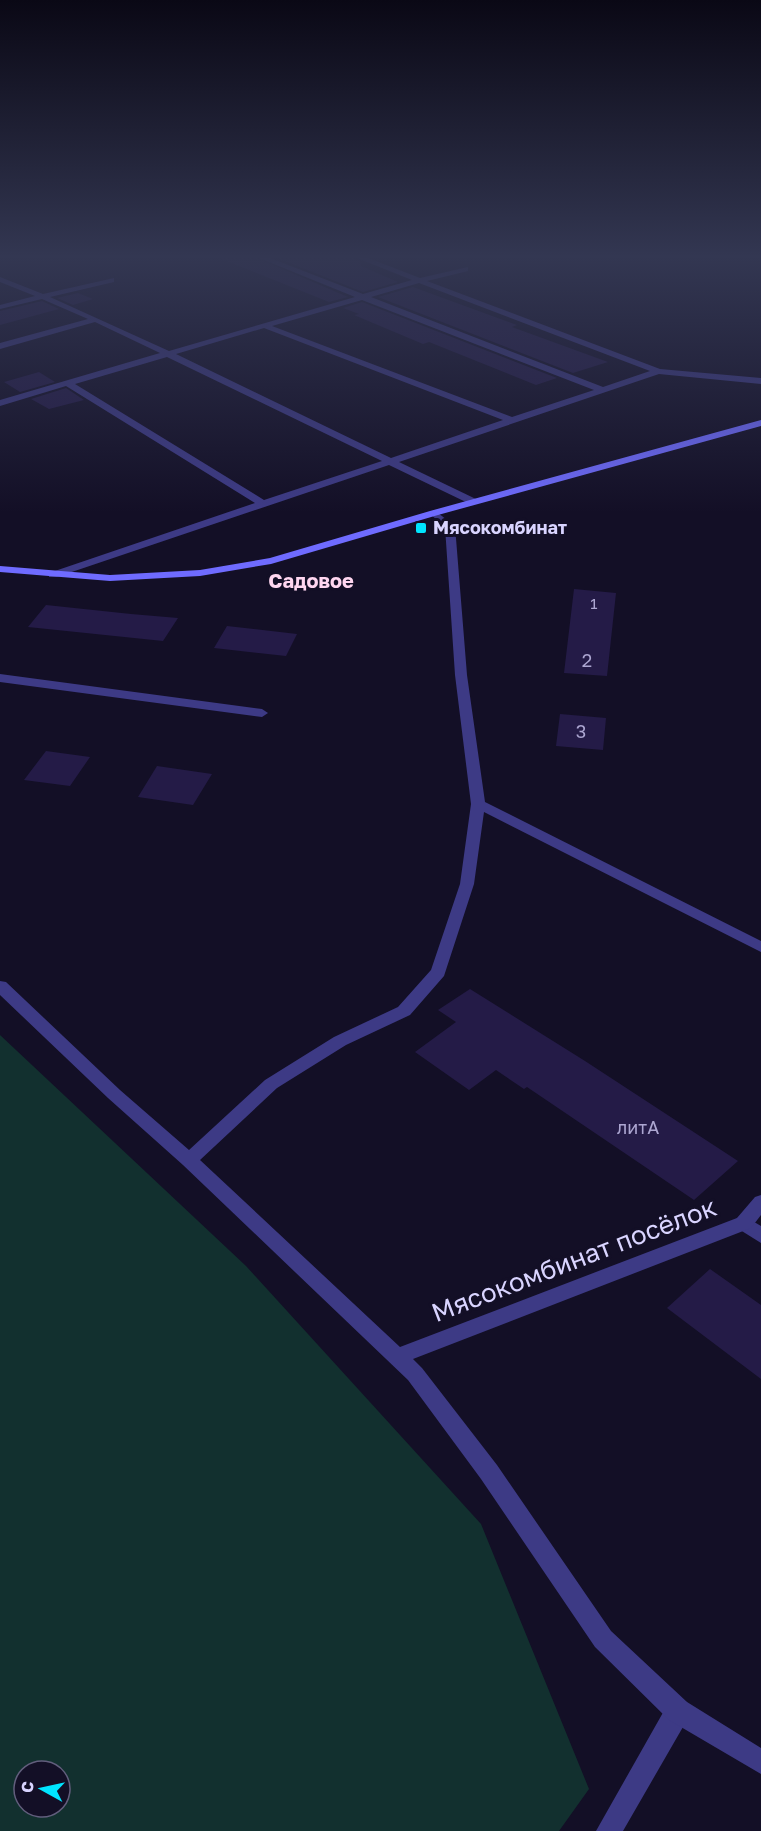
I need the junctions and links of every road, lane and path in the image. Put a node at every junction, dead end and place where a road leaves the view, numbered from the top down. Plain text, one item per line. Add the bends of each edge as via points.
1 (16, 341) edge
2 (143, 341) edge
3 (212, 341) edge
4 (305, 341) edge
5 (479, 341) edge
6 (581, 341) edge
7 (0, 346) edge
8 (169, 354) junction
9 (658, 371) junction
10 (761, 381) edge
11 (67, 383) junction
12 (603, 390) junction
13 (0, 403) edge
14 (511, 420) junction
15 (761, 423) edge
16 (392, 461) junction
17 (474, 502) junction
18 (263, 504) junction
19 (434, 513) junction
20 (0, 569) edge
21 (53, 575) junction
22 (0, 678) edge
23 (262, 713) dead end
24 (478, 804) junction
25 (761, 947) edge
26 (0, 986) edge
27 (189, 1160) junction
28 (761, 1202) edge
29 (744, 1223) junction
30 (761, 1236) edge
31 (397, 1356) junction
32 (678, 1711) junction
33 (761, 1762) edge
34 (609, 1831) edge

1 - 7 street
2 - 8 street
3 - 8 street
4 - 14 street
5 - 12 street
6 - 9 street
8 - 11 street
8 - 16 street
9 - 10 street
9 - 12 street
11 - 13 street
11 - 18 street
12 - 14 street
14 - 16 street
15 - 17 street
16 - 17 street
16 - 18 street
17 - 19 street
18 - 21 street
19 - 21 street via 271,561 200,573 110,578
19 - 24 street via 450,526 461,675
20 - 21 street
22 - 23 street
24 - 25 street
24 - 27 street via 467,884 438,972 404,1011 340,1041 271,1084
26 - 27 street
27 - 31 street
28 - 29 street, Мясокомбинат посёлок
29 - 30 street
29 - 31 street, Мясокомбинат посёлок
31 - 32 street via 489,1472 603,1639
32 - 33 street
32 - 34 street

